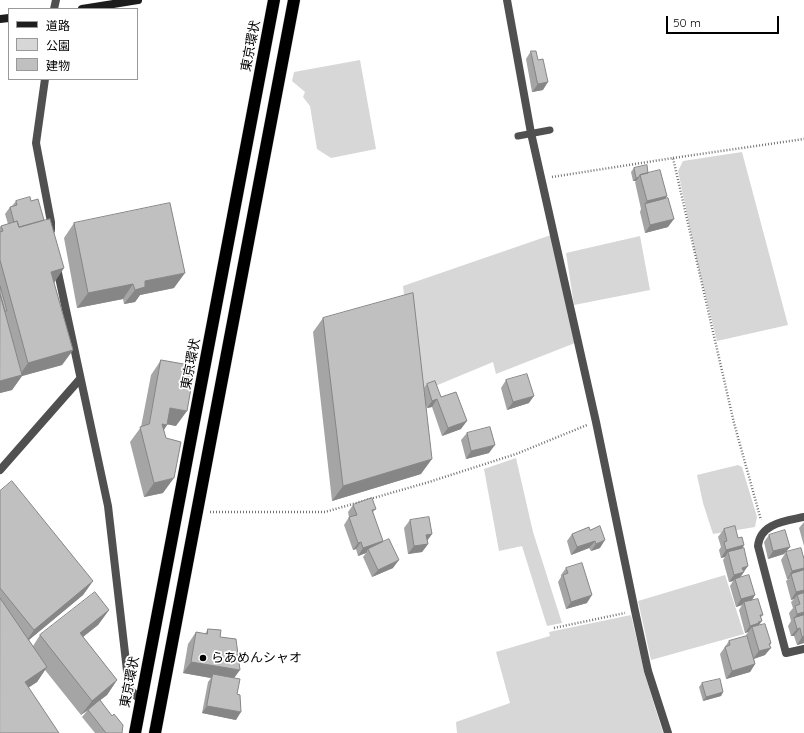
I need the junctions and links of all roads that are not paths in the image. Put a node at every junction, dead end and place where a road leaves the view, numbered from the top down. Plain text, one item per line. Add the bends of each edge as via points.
1 (138, 0) edge
2 (274, 0) edge
3 (294, 0) edge
4 (506, 0) edge
5 (88, 8) edge
6 (45, 80) edge
7 (550, 130) dead end
8 (531, 133) junction
9 (518, 136) dead end
10 (51, 236) edge
11 (55, 259) edge
12 (80, 379) junction
13 (0, 470) edge
14 (804, 517) edge
15 (804, 649) edge
16 (141, 701) junction
17 (135, 733) edge
18 (155, 733) edge
19 (668, 733) edge

1 - 5 street
2 - 16 highway, 東京環状
3 - 18 highway
4 - 8 street
6 - 10 street via 36,143 51,222
7 - 8 lane
8 - 9 lane
8 - 19 street via 596,422 648,671
11 - 12 street
12 - 13 street
12 - 16 street via 108,506 129,688
14 - 15 street via 774,524 761,534 758,546 786,653
16 - 17 highway, 東京環状

